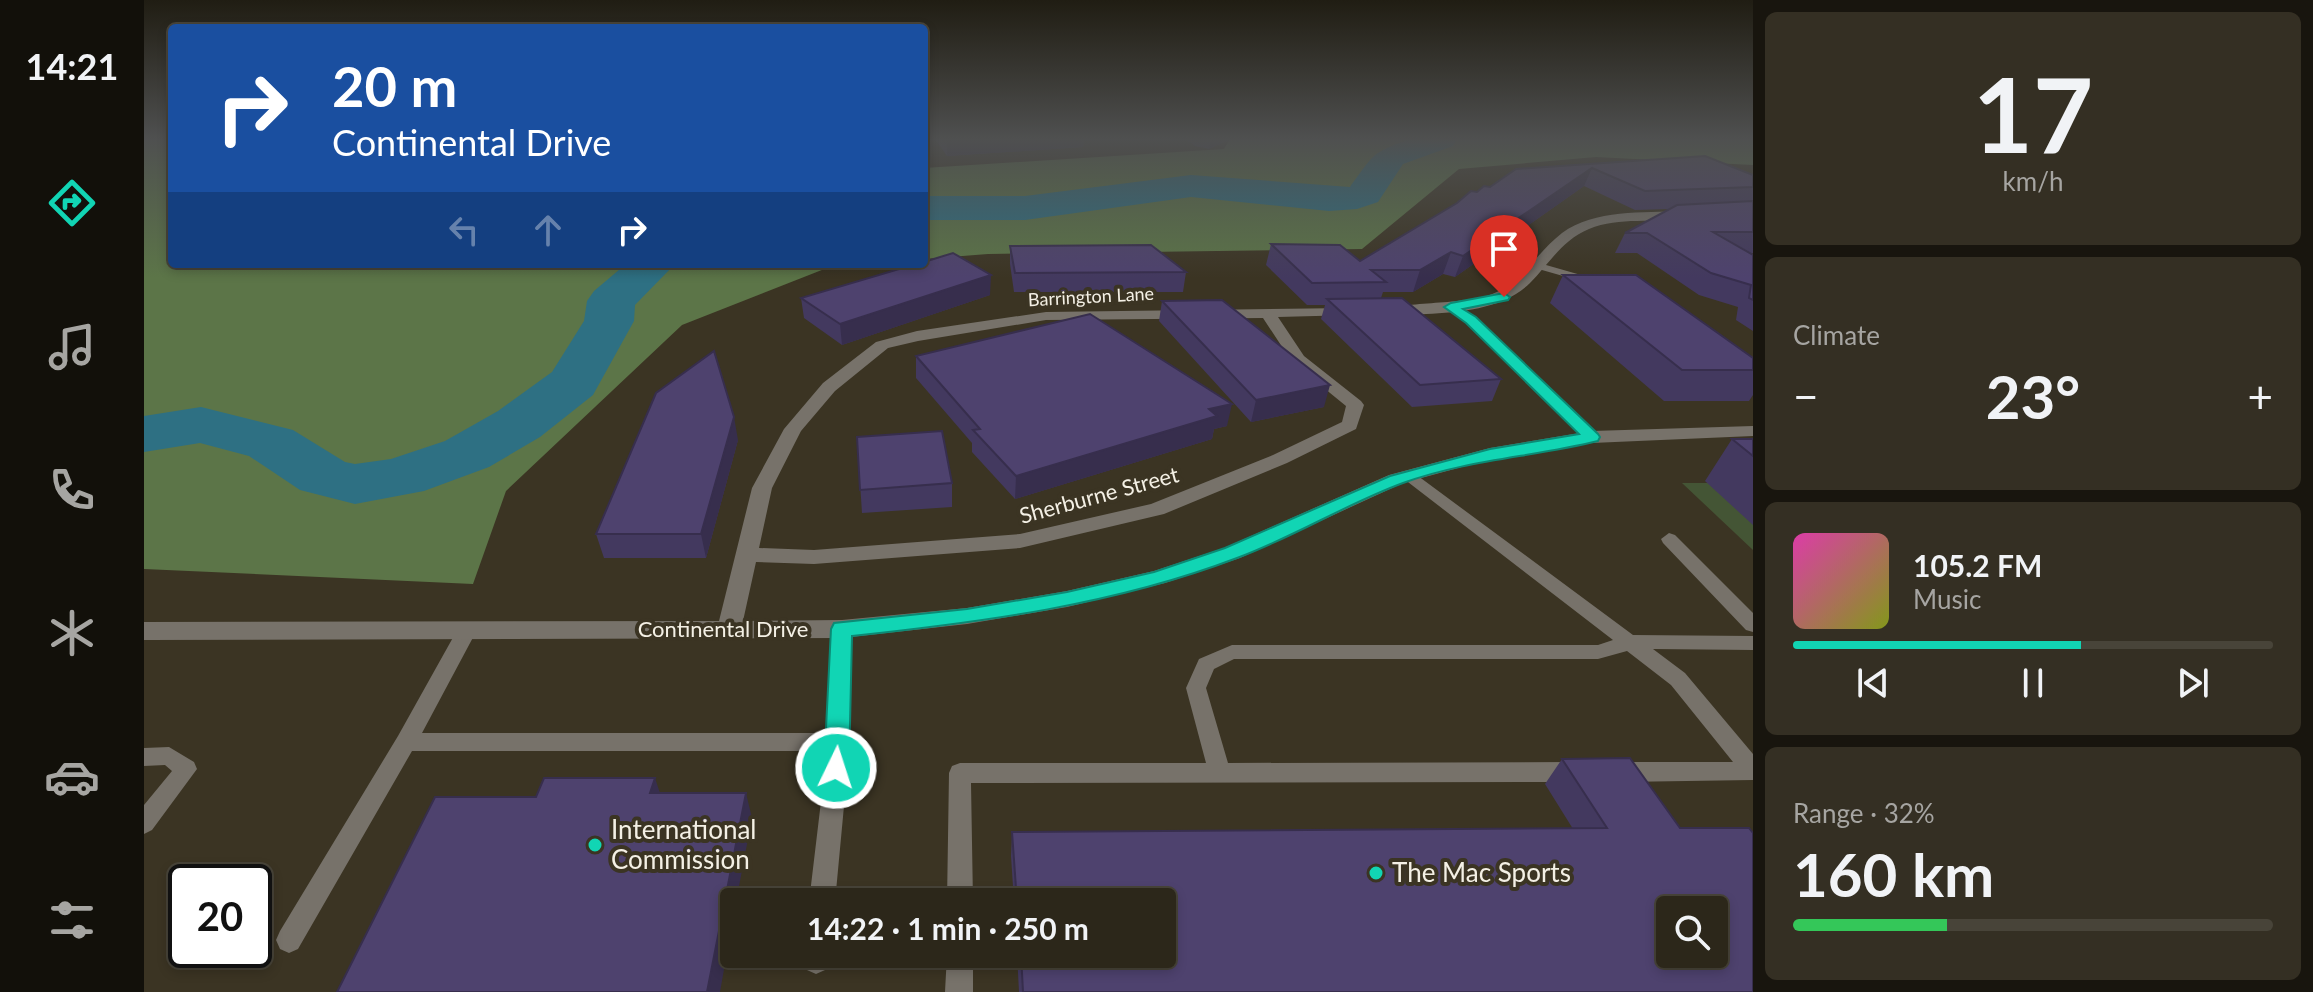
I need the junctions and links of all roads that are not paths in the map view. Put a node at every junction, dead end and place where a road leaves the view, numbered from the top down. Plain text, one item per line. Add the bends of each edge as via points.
1 (1693, 215) edge
2 (1539, 266) junction
3 (1606, 286) edge
4 (1451, 307) junction
5 (1268, 314) junction
6 (1753, 431) edge
7 (1592, 437) junction
8 (1409, 476) junction
9 (1669, 539) dead end
10 (747, 555) junction
11 (1753, 625) edge
12 (729, 629) junction
13 (842, 629) junction
14 (467, 630) junction
15 (144, 631) edge
16 (1632, 642) junction
17 (1753, 643) edge
18 (406, 742) junction
19 (839, 742) junction
20 (144, 757) edge
21 (1753, 770) edge
22 (1219, 772) junction
23 (144, 823) edge
24 (823, 888) edge
25 (960, 888) edge
26 (289, 940) dead end
27 (960, 968) edge
28 (959, 992) edge

1 - 2 street, Barrington Lane via 1595,223 1571,232
2 - 3 lane
2 - 4 street, Barrington Lane via 1504,297
4 - 5 street, Barrington Lane
4 - 7 lane
5 - 10 street, Barrington Lane via 1046,316 882,345 829,387 793,429 762,488
5 - 10 street, Sherburne Street via 1298,359 1355,405 1350,425 1157,509 1020,541 814,557
6 - 7 street, Continental Drive
7 - 8 street, Continental Drive via 1490,454
8 - 13 street, Continental Drive via 1232,553 1157,578 967,616
8 - 16 lane
9 - 11 lane
10 - 12 street, Barrington Lane
12 - 13 street, Continental Drive
12 - 14 street, Continental Drive
13 - 19 lane
14 - 15 street, Continental Drive
14 - 18 lane
16 - 17 lane
16 - 21 lane via 1678,679
16 - 22 lane via 1598,652 1232,652 1206,664 1196,688
18 - 19 lane
18 - 26 lane
19 - 24 lane
20 - 23 lane via 169,756 186,769
21 - 22 lane
22 - 25 lane via 960,773
27 - 28 lane

